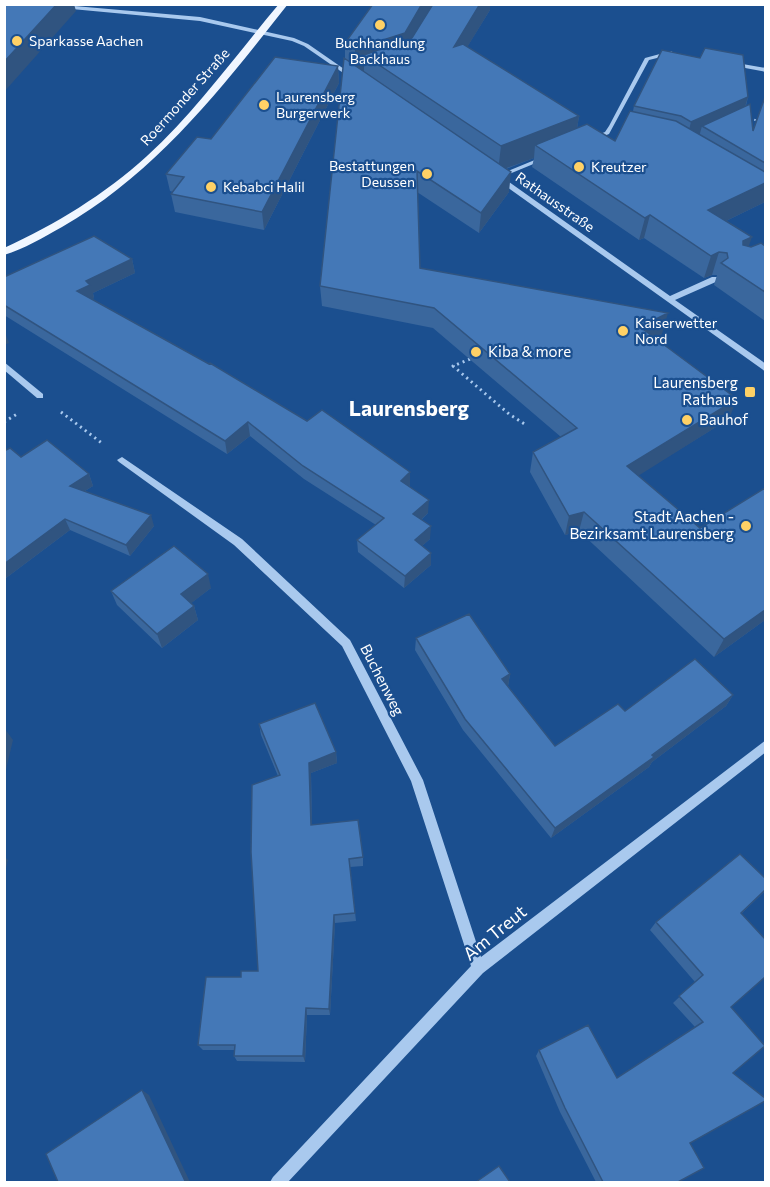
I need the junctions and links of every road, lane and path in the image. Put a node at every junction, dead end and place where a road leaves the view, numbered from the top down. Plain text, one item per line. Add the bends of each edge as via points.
1 (284, 4) edge
2 (57, 7) edge
3 (260, 32) junction
4 (681, 55) edge
5 (723, 62) edge
6 (765, 70) edge
7 (365, 74) edge
8 (354, 78) junction
9 (364, 84) edge
10 (750, 118) edge
11 (765, 124) edge
12 (612, 126) junction
13 (622, 129) edge
14 (585, 142) edge
15 (552, 155) edge
16 (487, 170) edge
17 (497, 177) junction
18 (4, 252) edge
19 (716, 279) edge
20 (669, 300) junction
21 (470, 359) edge
22 (4, 365) edge
23 (765, 369) edge
24 (40, 396) joint
25 (526, 425) dead end
26 (122, 459) joint
27 (765, 745) edge
28 (478, 968) junction
29 (278, 1182) edge

1 - 3 main road, Roermonder Straße
2 - 3 street via 200,19
3 - 8 street via 306,45
3 - 18 main road, Roermonder Straße via 169,141 128,178 87,208
4 - 12 street via 670,53 647,59
5 - 6 street
7 - 8 street
8 - 9 street
10 - 11 path
12 - 13 street
12 - 14 street via 607,134
15 - 17 street
16 - 17 street, Rathausstraße
17 - 20 street, Rathausstraße
19 - 20 street
20 - 23 street, Rathausstraße
21 - 25 path via 453,366
22 - 24 street
24 - 26 path
26 - 28 street, Buchenweg via 238,542 346,643 417,780
27 - 28 street, Am Treut
28 - 29 street, Am Treut

